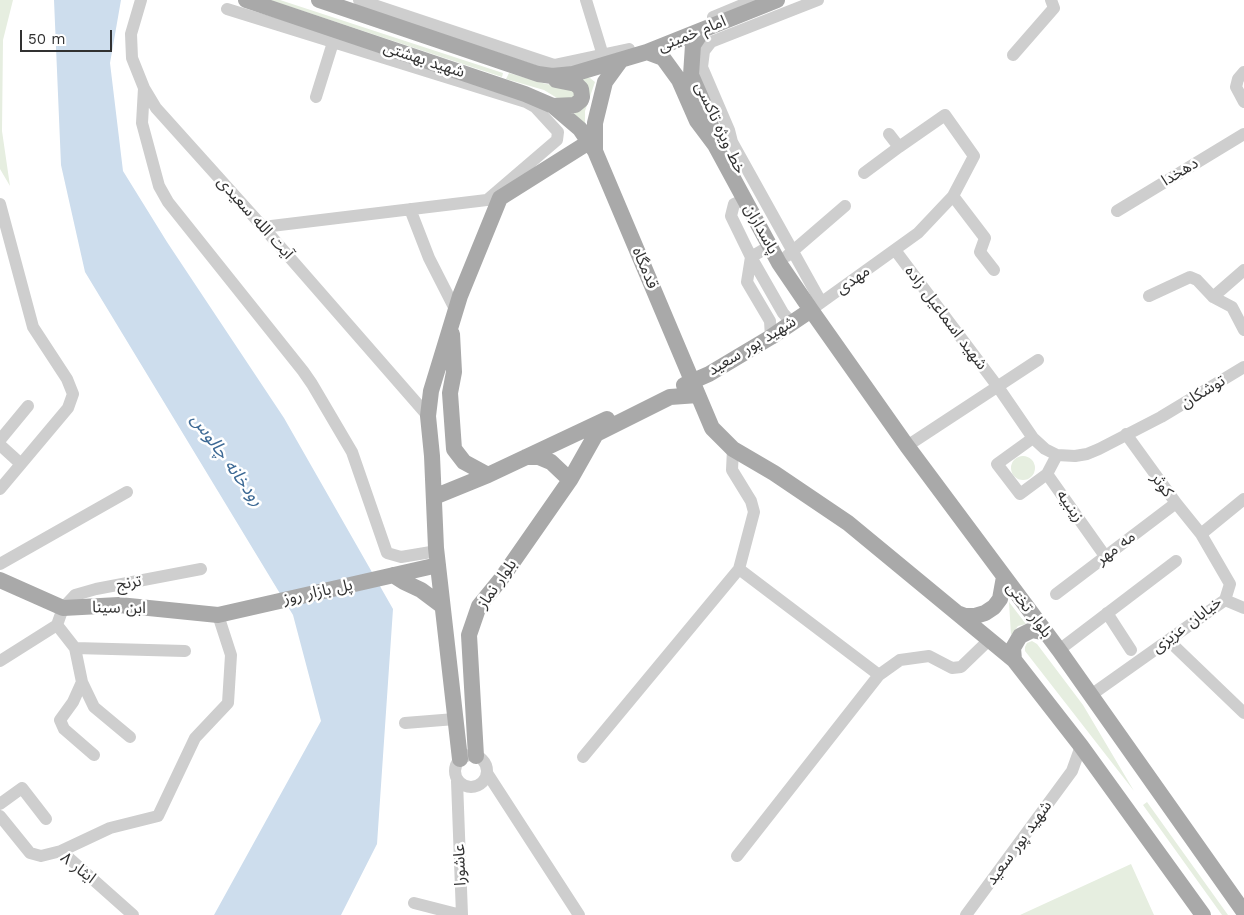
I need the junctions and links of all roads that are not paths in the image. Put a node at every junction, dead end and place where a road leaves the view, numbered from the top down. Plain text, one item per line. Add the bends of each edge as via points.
1 (141, 0) edge
2 (246, 0) edge
3 (319, 0) edge
4 (359, 0) edge
5 (586, 0) edge
6 (754, 0) edge
7 (775, 0) edge
8 (797, 0) edge
9 (818, 0) edge
10 (1051, 0) edge
11 (227, 9) dead end
12 (703, 30) junction
13 (335, 37) junction
14 (647, 52) junction
15 (1013, 55) dead end
16 (610, 60) junction
17 (1244, 72) edge
18 (538, 74) junction
19 (144, 88) junction
20 (316, 97) dead end
21 (1244, 102) edge
22 (552, 106) junction
23 (889, 134) dead end
24 (1244, 134) edge
25 (715, 145) junction
26 (592, 146) junction
27 (898, 147) junction
28 (864, 173) dead end
29 (954, 196) junction
30 (494, 199) junction
31 (746, 202) junction
32 (0, 204) edge
33 (845, 206) dead end
34 (410, 209) junction
35 (1117, 211) dead end
36 (759, 225) junction
37 (263, 227) junction
38 (770, 246) junction
39 (895, 250) junction
40 (792, 252) junction
41 (751, 257) junction
42 (779, 263) junction
43 (994, 270) dead end
44 (1244, 270) edge
45 (1149, 296) dead end
46 (1213, 298) junction
47 (816, 306) junction
48 (454, 316) junction
49 (792, 323) junction
50 (1244, 330) edge
51 (771, 338) junction
52 (1038, 360) dead end
53 (1244, 367) edge
54 (998, 387) junction
55 (695, 388) junction
56 (28, 406) dead end
57 (428, 416) junction
58 (1126, 434) junction
59 (1033, 438) junction
60 (0, 440) edge
61 (0, 445) edge
62 (907, 446) junction
63 (733, 449) junction
64 (1057, 455) junction
65 (526, 457) junction
66 (21, 464) junction
67 (1047, 474) junction
68 (488, 475) junction
69 (570, 480) junction
70 (0, 489) edge
71 (126, 492) dead end
72 (434, 497) junction
73 (1244, 499) edge
74 (1176, 504) junction
75 (1201, 534) junction
76 (1105, 556) junction
77 (437, 558) junction
78 (1176, 561) dead end
79 (0, 564) edge
80 (201, 569) dead end
81 (739, 569) junction
82 (393, 575) junction
83 (1004, 577) junction
84 (0, 580) edge
85 (1056, 594) dead end
86 (1225, 600) junction
87 (441, 605) junction
88 (63, 608) junction
89 (243, 608) joint
90 (1244, 608) edge
91 (955, 612) junction
92 (1107, 613) junction
93 (218, 615) junction
94 (57, 625) junction
95 (1046, 633) junction
96 (990, 640) junction
97 (1169, 640) junction
98 (75, 648) junction
99 (1059, 650) junction
100 (1131, 650) dead end
101 (184, 651) dead end
102 (1014, 660) junction
103 (0, 661) edge
104 (879, 674) junction
105 (82, 682) junction
106 (1091, 695) junction
107 (1244, 713) edge
108 (454, 719) junction
109 (405, 723) dead end
110 (130, 737) dead end
111 (1081, 746) junction
112 (94, 755) dead end
113 (583, 757) dead end
114 (468, 758) junction
115 (1072, 771) junction
116 (1099, 771) junction
117 (487, 773) junction
118 (457, 781) junction
119 (476, 787) junction
120 (505, 800) junction
121 (0, 804) edge
122 (459, 815) junction
123 (0, 816) edge
124 (46, 819) dead end
125 (61, 851) junction
126 (737, 856) dead end
127 (414, 903) dead end
128 (1244, 912) edge
129 (133, 915) edge
130 (461, 915) edge
131 (579, 915) edge
132 (967, 915) edge
133 (1203, 915) edge

1 - 19 street, آیت الله سعیدی via 131,34 132,58
2 - 13 main road, شهید بهشتی
3 - 18 main road, شهید بهشتی
4 - 16 street via 554,65
5 - 16 street
6 - 16 street
7 - 12 main road, امام خمینی
8 - 36 street, خط ویژه تاکسی via 707,36 698,47 696,75 716,116 723,142 761,209
9 - 40 street via 710,42 704,51 702,67 732,142
10 - 15 street via 1054,8
11 - 13 street
12 - 14 main road, امام خمینی
12 - 25 main road via 693,45 691,75 709,116
13 - 20 street
13 - 22 main road, شهید بهشتی via 525,94
13 - 30 street via 534,107 558,132 557,140
14 - 16 main road, امام خمینی
14 - 25 main road via 662,58 674,73 697,121
16 - 18 main road, شهید بهشتی via 574,74
16 - 26 main road
17 - 21 street via 1236,87
18 - 22 main road via 576,84 581,89 581,100 575,106
19 - 37 street, آیت الله سعیدی via 156,108
19 - 77 street via 142,122 159,186 168,202 312,384 352,452 387,553 401,558
22 - 26 main road, شهید بهشتی via 580,129
23 - 27 street
24 - 35 street, دهخدا
25 - 31 main road, پاسداران
26 - 30 main road
26 - 55 main road, قدمگاه
27 - 28 street
27 - 29 street, مهدی via 945,115 974,156
29 - 39 street, مهدی
29 - 43 street via 985,238 980,252
30 - 34 street
30 - 48 main road
31 - 36 main road, پاسداران
31 - 41 street via 734,204 731,216
32 - 66 street via 33,327 67,379 73,394 68,408
33 - 40 street
34 - 37 street
34 - 48 street
36 - 38 main road, پاسداران
37 - 57 street, آیت الله سعیدی
38 - 41 street
38 - 42 main road, پاسداران
39 - 47 street, مهدی
39 - 54 street, شهید اسماعیل زاده
40 - 42 street
40 - 47 street
41 - 49 street
41 - 51 street via 747,282 770,321
42 - 47 main road, پاسداران
44 - 46 street
45 - 46 street via 1190,277 1197,280
46 - 50 street via 1232,307
47 - 49 main road, شهید پور سعید
47 - 62 main road, بلوار تختی
48 - 57 main road via 431,391
48 - 68 main road via 454,372 450,392 454,449 464,462
49 - 51 main road, شهید پور سعید
51 - 55 main road, شهید پور سعید via 709,374
52 - 54 street
53 - 58 street, توشکان
54 - 59 street, شهید اسماعیل زاده
54 - 62 street
55 - 63 main road via 712,428
55 - 65 main road, شهید پور سعید via 619,413
55 - 69 main road, بلوار نماز via 596,434
56 - 60 street
57 - 72 main road
58 - 64 street via 1087,454
58 - 74 street, کوثر
59 - 64 street, شهید اسماعیل زاده
59 - 67 street via 997,464 1020,494
61 - 66 street
62 - 83 main road, بلوار تختی
63 - 81 street via 732,470 754,512
63 - 91 main road via 848,523
64 - 67 street, زینبیه
65 - 68 main road, شهید پور سعید
65 - 69 main road via 539,457 551,462
66 - 70 street
67 - 76 street, زینبیه
68 - 72 main road, شهید پور سعید
69 - 114 main road, بلوار نماز via 479,606 469,635
71 - 79 street
72 - 77 main road
73 - 75 street
74 - 75 street, کوثر
74 - 76 street, مه مهر
75 - 86 street, خیابان عزیزی via 1230,584
76 - 85 street, مه مهر
77 - 82 main road
77 - 87 main road
78 - 92 street
80 - 88 street, ترنج via 96,589 75,596
81 - 104 street
81 - 113 street
82 - 87 main road
82 - 89 main road, پل بازار روز
83 - 91 main road via 1000,598 990,610 975,616
83 - 95 main road, بلوار تختی
84 - 88 main road, ابن سینا
86 - 90 street
86 - 97 street, خیابان عزیزی
87 - 108 main road
88 - 93 main road, ابن سینا via 119,605
88 - 94 street
89 - 93 main road, ابن سینا
91 - 96 main road
92 - 99 street
92 - 100 street
93 - 125 street via 231,655 228,703 194,738 158,816 110,828
94 - 98 street
94 - 103 street
95 - 99 main road, بلوار تختی
95 - 102 main road via 1032,630 1020,636 1013,648
96 - 102 main road
96 - 104 street via 961,667 952,668 929,656 900,660
97 - 106 street, خیابان عزیزی
97 - 107 street
98 - 101 street
98 - 105 street
99 - 106 main road, بلوار تختی
102 - 111 main road
104 - 126 street
105 - 110 street via 94,707
105 - 112 street via 60,720 64,729
106 - 128 main road, بلوار تختی
108 - 109 street
108 - 114 main road
111 - 115 street, شهید پور سعید
111 - 116 main road
114 - 117 street via 484,762
114 - 118 street via 457,762 454,773
115 - 116 street via 1084,768
115 - 132 street, شهید پور سعید
116 - 133 main road
117 - 119 street
117 - 120 street
118 - 119 street via 463,786
118 - 122 street, عاشورا
119 - 120 street
119 - 122 street via 465,798
120 - 131 street
121 - 124 street via 22,788
122 - 130 street, عاشورا
123 - 125 street, ایثار ۸ via 30,853 41,856
125 - 129 street, ایثار ۸
127 - 130 street

